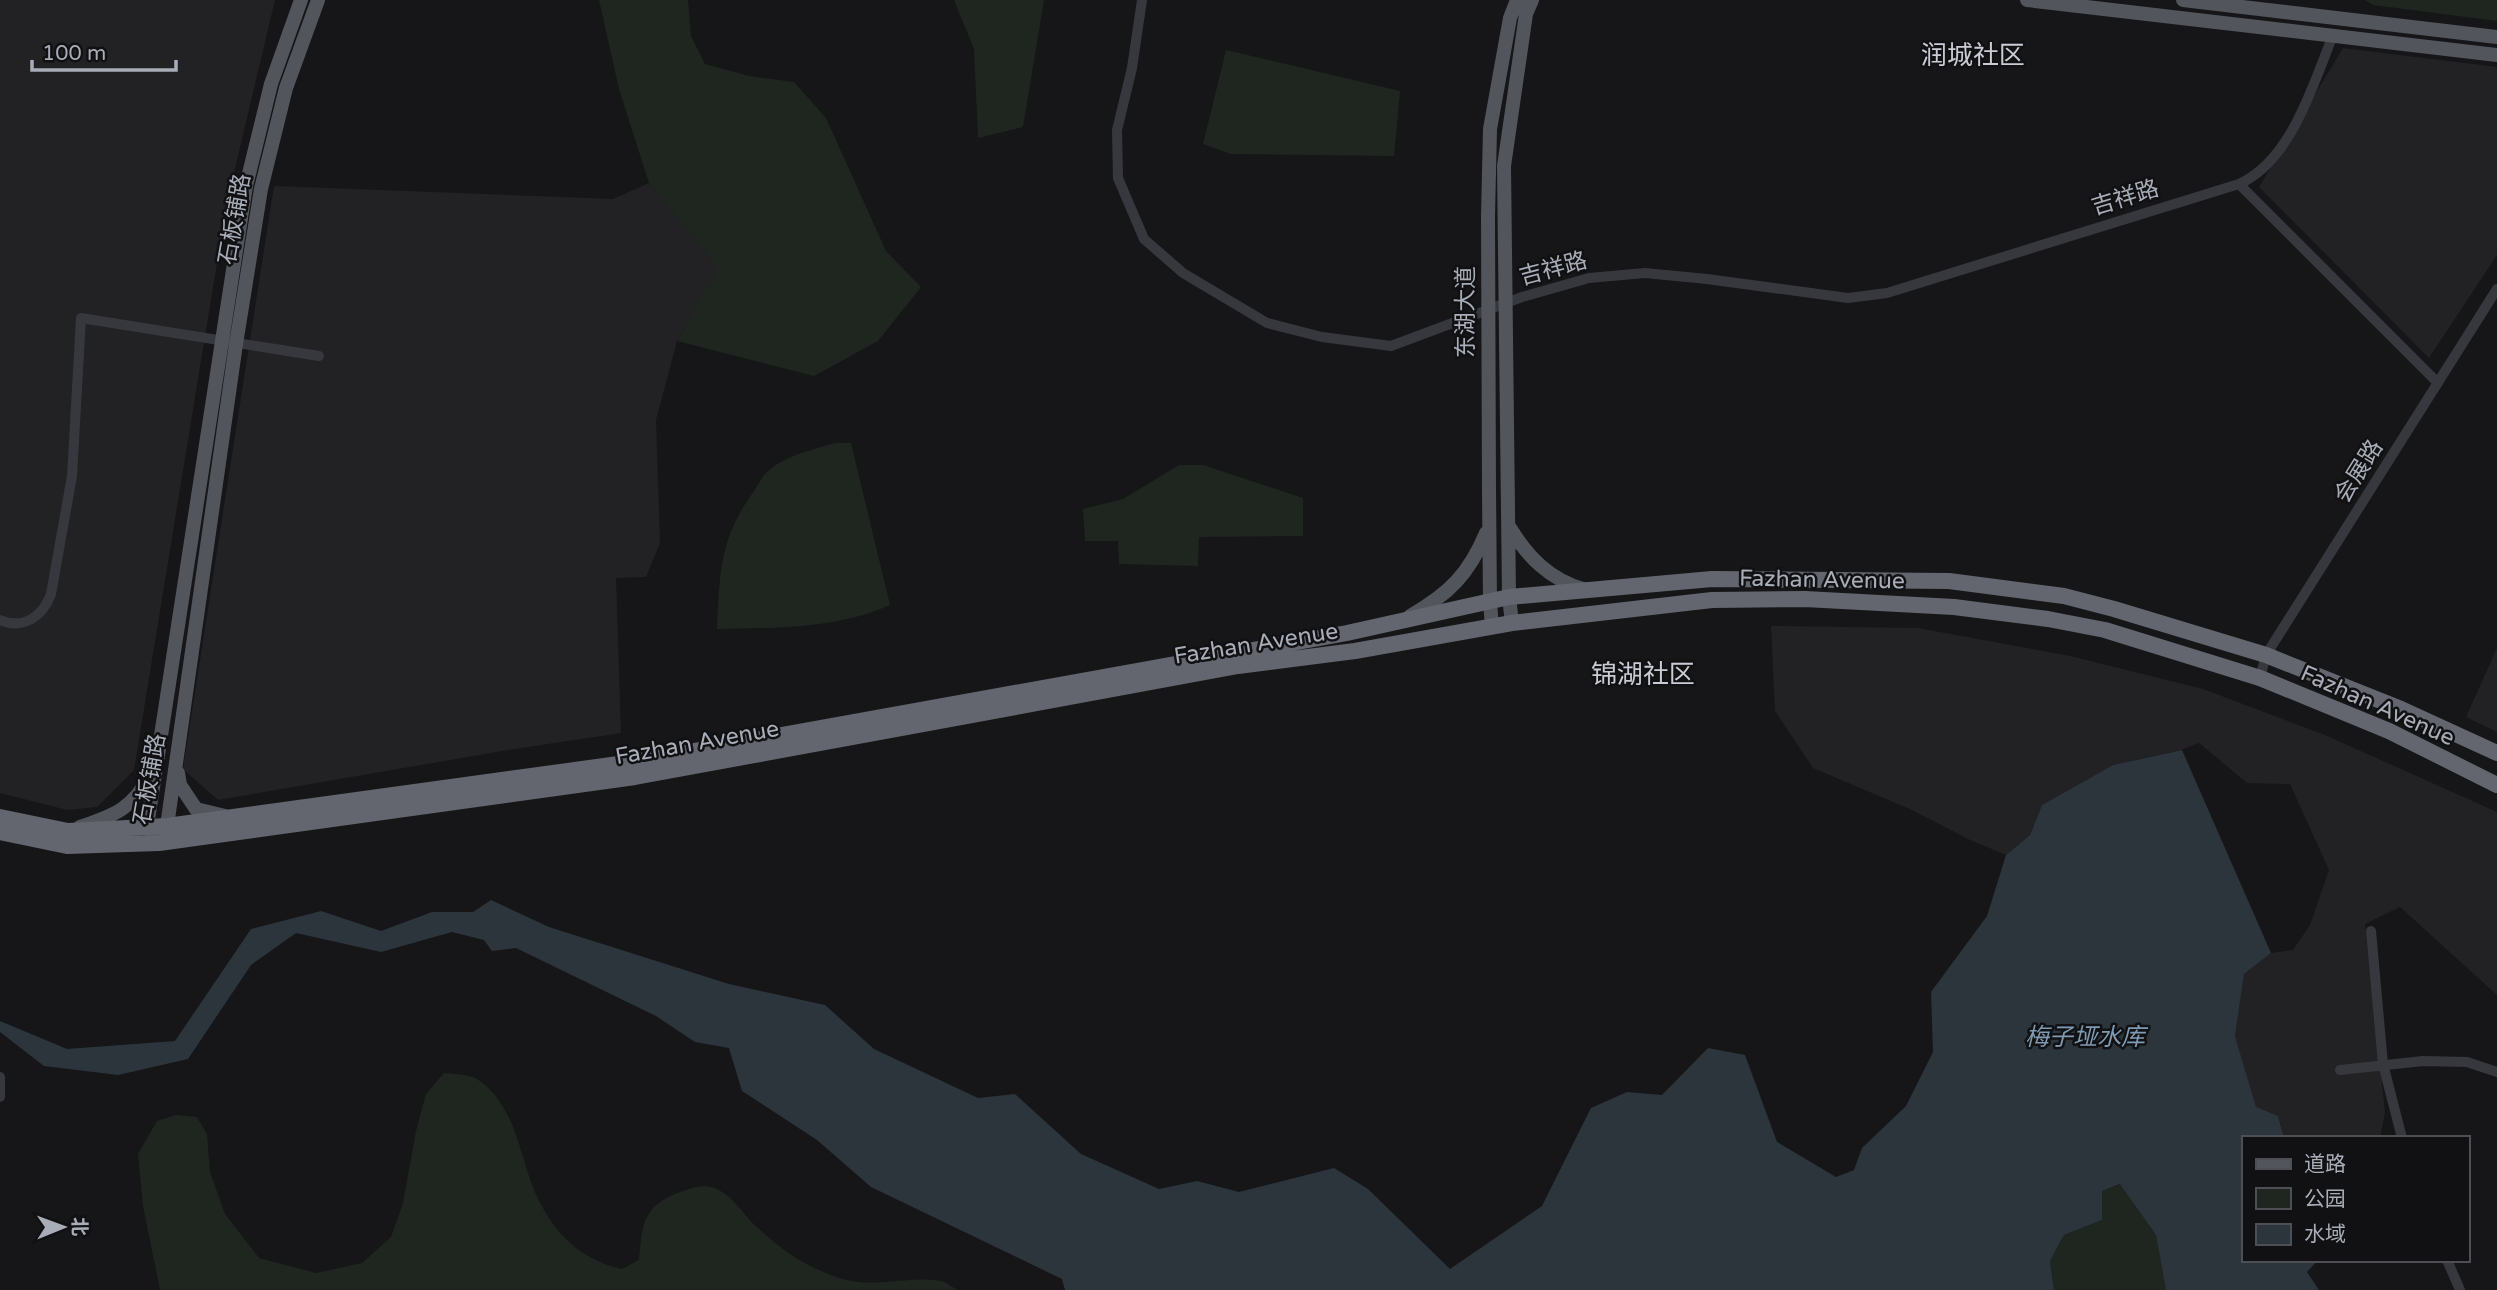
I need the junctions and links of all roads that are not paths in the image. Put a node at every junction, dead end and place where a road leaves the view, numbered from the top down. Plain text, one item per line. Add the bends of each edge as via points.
1 (301, 0) edge
2 (318, 0) edge
3 (1142, 0) edge
4 (1517, 0) edge
5 (1532, 0) edge
6 (2027, 0) edge
7 (2183, 0) edge
8 (2333, 35) junction
9 (2497, 37) edge
10 (2497, 55) edge
11 (2239, 184) junction
12 (2497, 289) edge
13 (1506, 303) junction
14 (1488, 310) junction
15 (229, 343) junction
16 (319, 356) dead end
17 (2438, 383) junction
18 (1490, 525) junction
19 (1509, 526) junction
20 (1584, 590) junction
21 (1509, 597) junction
22 (1490, 602) junction
23 (0, 620) edge
24 (1398, 622) junction
25 (1512, 623) junction
26 (1492, 627) junction
27 (2266, 655) junction
28 (2260, 678) junction
29 (2497, 753) edge
30 (176, 763) junction
31 (156, 764) junction
32 (2497, 785) edge
33 (0, 817) edge
34 (233, 817) junction
35 (146, 826) junction
36 (167, 826) junction
37 (68, 831) junction
38 (0, 832) edge
39 (159, 844) junction
40 (2371, 931) dead end
41 (2383, 1064) junction
42 (2340, 1070) dead end
43 (2497, 1073) edge
44 (0, 1077) edge
45 (0, 1097) edge
46 (2401, 1136) edge
47 (2448, 1262) edge
48 (2460, 1290) edge

1 - 15 main road, 石板铺路 via 271,84 246,186
2 - 15 main road, 石板铺路 via 286,88
3 - 14 street, 吉祥路 via 1117,130 1118,178 1144,239 1183,273 1267,323 1322,337 1391,346
4 - 14 main road, 东湖大道 via 1490,129
5 - 13 main road, 东湖大道 via 1525,14 1504,166
6 - 8 main road
7 - 9 main road
8 - 10 main road
8 - 11 street, 吉祥路 via 2288,137 2266,168
11 - 13 street, 吉祥路 via 1887,293 1849,298 1645,274 1589,278
11 - 17 street
12 - 17 street, 会展路
13 - 14 street, 吉祥路
13 - 19 main road, 东湖大道
14 - 18 main road, 东湖大道
15 - 16 street
15 - 23 street via 81,318 72,476 51,594 46,609 36,618
15 - 30 main road, 石板铺路
15 - 31 main road, 石板铺路
17 - 27 street, 会展路
18 - 22 main road, 东湖大道
18 - 24 main road via 1459,581
19 - 20 main road via 1537,564 1564,584
19 - 21 main road, 东湖大道
20 - 21 highway, Fazhan Avenue
20 - 27 highway, Fazhan Avenue via 1712,579 1949,581 2064,596
21 - 22 highway, Fazhan Avenue
21 - 25 main road, 东湖大道
22 - 24 highway, Fazhan Avenue
22 - 26 main road, 东湖大道
24 - 34 highway, Fazhan Avenue via 633,762
25 - 26 highway, Fazhan Avenue
25 - 28 highway, Fazhan Avenue via 1712,600 1805,599 1954,607 2105,630
26 - 39 highway, Fazhan Avenue via 1238,666 635,776
27 - 28 street, 会展路
27 - 29 highway, Fazhan Avenue
28 - 32 highway, Fazhan Avenue via 2389,731
30 - 34 main road via 180,785 196,809
30 - 36 main road, 石板铺路
31 - 35 main road, 石板铺路
31 - 37 main road via 129,805
33 - 37 highway, Fazhan Avenue
34 - 36 highway, Fazhan Avenue
35 - 36 highway, Fazhan Avenue
35 - 37 highway, Fazhan Avenue
35 - 39 main road, 石板铺路
36 - 39 main road, 石板铺路
38 - 39 highway, Fazhan Avenue via 67,846
40 - 41 street
41 - 42 street
41 - 43 street via 2467,1062
41 - 46 street
44 - 45 street
47 - 48 street

